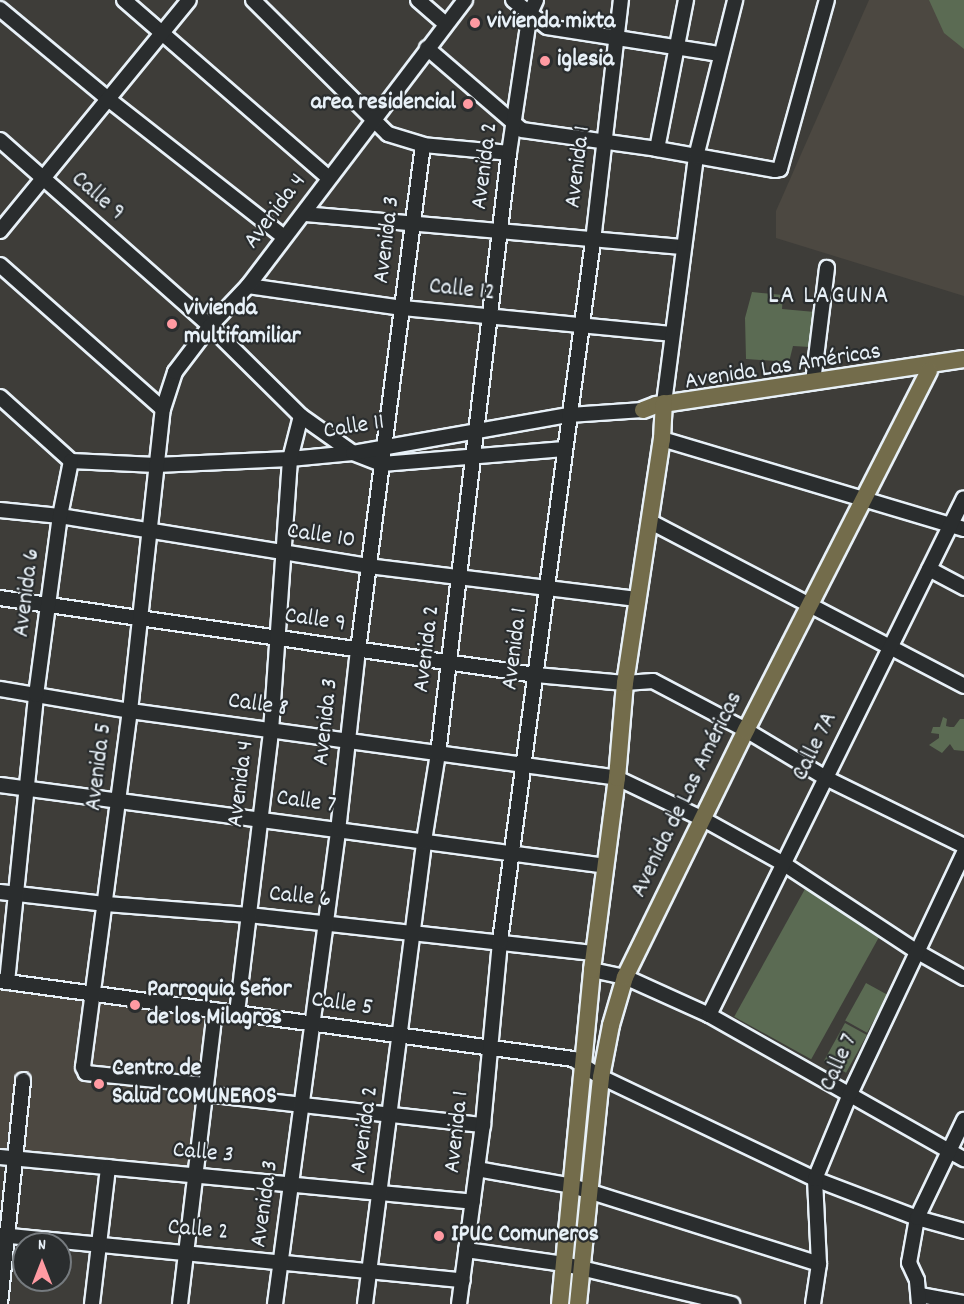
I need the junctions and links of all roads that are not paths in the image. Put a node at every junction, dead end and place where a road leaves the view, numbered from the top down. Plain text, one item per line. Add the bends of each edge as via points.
1 (124, 0) edge
2 (189, 0) edge
3 (253, 0) edge
4 (418, 0) edge
5 (465, 0) edge
6 (513, 0) edge
7 (621, 0) edge
8 (686, 0) edge
9 (735, 0) edge
10 (827, 0) edge
11 (533, 6) edge
12 (0, 9) edge
13 (446, 24) junction
14 (161, 34) junction
15 (618, 38) junction
16 (676, 47) junction
17 (427, 48) junction
18 (720, 54) junction
19 (108, 99) junction
20 (374, 119) junction
21 (514, 122) junction
22 (0, 140) edge
23 (604, 142) junction
24 (423, 146) junction
25 (657, 149) junction
26 (509, 153) junction
27 (696, 157) junction
28 (329, 178) junction
29 (43, 179) junction
30 (304, 214) junction
31 (412, 224) junction
32 (0, 231) edge
33 (500, 232) junction
34 (284, 237) junction
35 (593, 241) junction
36 (684, 248) junction
37 (0, 265) edge
38 (827, 268) dead end
39 (248, 286) junction
40 (402, 308) junction
41 (490, 317) junction
42 (210, 326) junction
43 (580, 327) junction
44 (672, 334) junction
45 (964, 359) edge
46 (964, 366) edge
47 (929, 371) junction
48 (813, 382) junction
49 (0, 397) edge
50 (664, 407) junction
51 (162, 409) junction
52 (643, 410) joint
53 (569, 415) junction
54 (301, 416) junction
55 (477, 429) junction
56 (662, 438) junction
57 (384, 446) junction
58 (564, 449) junction
59 (353, 453) junction
60 (474, 456) junction
61 (290, 459) junction
62 (71, 461) junction
63 (381, 464) junction
64 (156, 465) junction
65 (865, 498) junction
66 (964, 498) edge
67 (0, 510) edge
68 (60, 516) junction
69 (649, 521) junction
70 (958, 527) edge
71 (147, 532) junction
72 (281, 554) junction
73 (368, 566) junction
74 (929, 569) junction
75 (459, 577) junction
76 (964, 588) edge
77 (545, 589) junction
78 (0, 598) edge
79 (636, 599) junction
80 (811, 604) junction
81 (50, 607) junction
82 (139, 619) junction
83 (276, 638) junction
84 (890, 648) junction
85 (358, 650) junction
86 (448, 663) junction
87 (536, 675) junction
88 (625, 683) junction
89 (964, 686) edge
90 (0, 689) edge
91 (36, 695) junction
92 (130, 711) junction
93 (746, 730) junction
94 (271, 731) junction
95 (347, 741) junction
96 (438, 754) junction
97 (524, 764) junction
98 (617, 778) junction
99 (826, 778) junction
100 (0, 785) edge
101 (28, 789) junction
102 (119, 801) junction
103 (702, 819) junction
104 (260, 820) junction
105 (338, 831) junction
106 (424, 841) junction
107 (964, 846) edge
108 (513, 853) junction
109 (964, 853) edge
110 (784, 864) junction
111 (606, 866) junction
112 (0, 892) edge
113 (16, 894) junction
114 (106, 904) junction
115 (249, 915) junction
116 (326, 924) junction
117 (414, 933) junction
118 (500, 941) junction
119 (916, 951) junction
120 (595, 953) junction
121 (592, 970) junction
122 (625, 977) junction
123 (964, 978) edge
124 (3, 981) edge
125 (94, 994) junction
126 (215, 1010) junction
127 (237, 1013) junction
128 (709, 1015) junction
129 (313, 1024) junction
130 (401, 1035) junction
131 (489, 1047) junction
132 (585, 1064) junction
133 (601, 1077) junction
134 (23, 1080) dead end
135 (206, 1089) junction
136 (850, 1094) junction
137 (303, 1106) junction
138 (391, 1114) junction
139 (964, 1120) edge
140 (483, 1125) junction
141 (949, 1150) junction
142 (0, 1157) edge
143 (15, 1159) junction
144 (964, 1159) edge
145 (108, 1167) junction
146 (477, 1169) junction
147 (195, 1176) junction
148 (815, 1179) junction
149 (292, 1185) junction
150 (573, 1186) junction
151 (590, 1191) junction
152 (380, 1193) junction
153 (473, 1202) junction
154 (917, 1218) junction
155 (964, 1232) edge
156 (4, 1235) edge
157 (99, 1244) junction
158 (466, 1250) junction
159 (186, 1253) junction
160 (281, 1261) junction
161 (564, 1264) junction
162 (819, 1264) junction
163 (582, 1268) junction
164 (370, 1270) junction
165 (462, 1280) junction
166 (920, 1300) edge
167 (964, 1303) edge
168 (0, 1304) edge
169 (92, 1304) edge
170 (180, 1304) edge
171 (275, 1304) edge
172 (365, 1304) edge
173 (459, 1304) edge
174 (560, 1304) edge
175 (578, 1304) edge
176 (732, 1304) edge
177 (813, 1304) edge

1 - 14 street
2 - 14 street
3 - 20 street
4 - 13 street
5 - 13 street, Avenida 4
6 - 11 street
7 - 15 street, Avenida 1
8 - 16 street
9 - 18 street
10 - 27 street via 780,169
11 - 15 street via 547,27
11 - 21 street, Avenida 2
12 - 19 street
13 - 17 street, Avenida 4
14 - 19 street
14 - 28 street
15 - 16 street
15 - 23 street, Avenida 1
16 - 18 street
16 - 25 street
17 - 20 street, Avenida 4
17 - 21 street
18 - 27 street
19 - 29 street
19 - 34 street
20 - 24 street via 393,137
20 - 28 street, Avenida 4
21 - 23 street via 528,132
21 - 26 street, Avenida 2
22 - 29 street, Calle 9
23 - 25 street
23 - 35 street, Avenida 1
24 - 26 street
24 - 31 street, Avenida 3
25 - 27 street
26 - 33 street, Avenida 2
27 - 36 street
28 - 30 street, Avenida 4
29 - 32 street
29 - 42 street, Calle 9
30 - 31 street
30 - 34 street, Avenida 4
31 - 33 street
31 - 40 street, Avenida 3
33 - 35 street
33 - 41 street, Avenida 2
34 - 39 street, Avenida 4
35 - 36 street
35 - 43 street, Avenida 1
36 - 44 street
37 - 51 street
38 - 48 street
39 - 40 street, Calle 12
39 - 42 street, Avenida 4
40 - 41 street, Calle 12
40 - 57 street, Avenida 3
41 - 43 street, Calle 12
41 - 55 street, Avenida 2
42 - 51 street, Avenida 4 via 175,372
42 - 54 street, Calle 9
43 - 44 street, Calle 12
43 - 53 street, Avenida 1
44 - 50 street
45 - 48 main road
46 - 47 main road
47 - 50 main road, Avenida Las Américas
47 - 65 main road, Avenida de Las Américas
48 - 50 main road
49 - 62 street
50 - 52 main road
50 - 56 main road, Avenida de Las Américas
51 - 64 street, Avenida 4
52 - 53 street, Calle 11
53 - 55 street, Calle 11
53 - 58 street, Avenida 1
54 - 59 street, Calle 9
54 - 61 street, Avenida 4
55 - 57 street, Calle 11
55 - 60 street, Avenida 2
56 - 65 street
56 - 69 main road, Avenida de Las Américas
57 - 59 street, Calle 11
57 - 63 street, Avenida 3
58 - 60 street
58 - 77 street, Avenida 1
59 - 61 street, Calle 11
59 - 63 street
60 - 63 street
60 - 75 street, Avenida 2
61 - 64 street, Calle 11
61 - 72 street, Avenida 4
62 - 64 street, Calle 11
62 - 68 street, Avenida 6
63 - 73 street, Avenida 3
64 - 71 street, Avenida 5
65 - 70 street
65 - 80 main road, Avenida de Las Américas
66 - 70 street, Calle 7A
67 - 68 street, Calle 10
68 - 71 street, Calle 10
68 - 81 street, Avenida 6
69 - 79 main road, Avenida de Las Américas
69 - 80 street
70 - 74 street, Calle 7A
71 - 72 street, Calle 10
71 - 82 street, Avenida 5
72 - 73 street, Calle 10
72 - 83 street, Avenida 4
73 - 75 street, Calle 10
73 - 85 street, Avenida 3
74 - 76 street
74 - 84 street, Calle 7A
75 - 77 street, Calle 10
75 - 86 street, Avenida 2
77 - 79 street, Calle 10
77 - 87 street, Avenida 1
78 - 81 street, Calle 9
79 - 88 main road, Avenida de Las Américas
80 - 84 street
80 - 93 main road, Avenida de Las Américas
81 - 82 street, Calle 9
81 - 91 street, Avenida 6
82 - 83 street, Calle 9
82 - 92 street, Avenida 5
83 - 85 street, Calle 9
83 - 94 street, Avenida 4
84 - 89 street
84 - 99 street, Calle 7A
85 - 86 street, Calle 9
85 - 95 street, Avenida 3
86 - 87 street, Calle 9
86 - 96 street, Avenida 2
87 - 88 street, Calle 9
87 - 97 street, Avenida 1
88 - 93 street via 653,681 664,685
88 - 98 main road, Avenida de Las Américas
90 - 91 street, Calle 8
91 - 92 street, Calle 8
91 - 101 street, Avenida 6
92 - 94 street, Calle 8
92 - 102 street, Avenida 5
93 - 99 street
93 - 103 main road, Avenida de Las Américas
94 - 95 street, Calle 8
94 - 104 street, Avenida 4
95 - 96 street, Calle 8
95 - 105 street, Avenida 3
96 - 97 street, Calle 8
96 - 106 street, Avenida 2
97 - 98 street, Calle 8
97 - 108 street, Avenida 1
98 - 103 street
98 - 111 main road, Avenida de Las Américas
99 - 107 street
99 - 110 street, Calle 7A
100 - 101 street, Calle 7
101 - 102 street, Calle 7
101 - 113 street, Avenida 6
102 - 104 street, Calle 7
102 - 114 street, Avenida 5
103 - 110 street
103 - 122 main road, Avenida de Las Américas
104 - 105 street, Calle 7
104 - 115 street, Avenida 4
105 - 106 street, Calle 7
105 - 116 street, Avenida 3
106 - 108 street, Calle 7
106 - 117 street, Avenida 2
108 - 111 street, Calle 7
108 - 118 street, Avenida 1
109 - 119 street, Calle 7
110 - 119 street
110 - 128 street, Calle 7A
111 - 120 main road, Avenida de Las Américas
112 - 113 street, Calle 6
113 - 114 street, Calle 6
113 - 124 street, Avenida 6
114 - 115 street, Calle 6
114 - 125 street, Avenida 5
115 - 116 street, Calle 6
115 - 127 street, Avenida 4
116 - 117 street, Calle 6
116 - 129 street, Avenida 3
117 - 118 street, Calle 6
117 - 130 street, Avenida 2
118 - 120 street, Calle 6
118 - 131 street, Avenida 1
119 - 123 street
119 - 136 street, Calle 7
120 - 121 main road, Avenida de Las Américas
121 - 122 street
121 - 132 main road, Avenida de Las Américas
122 - 128 street
122 - 133 main road, Avenida de Las Américas
124 - 125 street, Calle 5
125 - 126 street, Calle 5
125 - 135 street, Avenida 5 via 83,1067 86,1073
126 - 127 street, Calle 5
126 - 135 street
127 - 129 street, Calle 5
128 - 136 street
129 - 130 street, Calle 5
129 - 137 street, Avenida 3
130 - 131 street, Calle 5
130 - 138 street, Avenida 2
131 - 132 street, Calle 5
131 - 140 street, Avenida 1
132 - 133 street, Calle 5
132 - 150 main road, Avenida de Las Américas
133 - 148 street, Calle 5
133 - 151 main road, Avenida de Las Américas
134 - 143 street
135 - 137 street
135 - 147 street
136 - 141 street
136 - 148 street, Calle 7
137 - 138 street
137 - 149 street, Avenida 3
138 - 140 street
138 - 152 street, Avenida 2
139 - 141 street
140 - 146 street, Avenida 1
141 - 144 street
141 - 154 street
142 - 143 street, Calle 3
143 - 145 street, Calle 3
143 - 156 street
145 - 147 street, Calle 3
145 - 157 street
146 - 150 street
146 - 153 street, Avenida 1
147 - 149 street, Calle 3
147 - 159 street
148 - 154 street, Calle 5
148 - 162 street, Calle 7
149 - 152 street, Calle 3
149 - 160 street, Avenida 3
150 - 151 street
150 - 161 main road, Avenida de Las Américas
151 - 162 street
151 - 163 main road, Avenida de Las Américas
152 - 153 street, Calle 3
152 - 164 street, Avenida 2
153 - 158 street, Avenida 1
154 - 155 street, Calle 5
154 - 166 street via 909,1263
156 - 157 street, Calle 2
156 - 168 street
157 - 159 street, Calle 2
157 - 169 street
158 - 161 street
158 - 165 street, Avenida 1
159 - 160 street, Calle 2
159 - 170 street
160 - 164 street, Calle 2
160 - 171 street, Avenida 3
161 - 163 street
161 - 174 main road, Avenida de Las Américas
162 - 177 street, Calle 7
163 - 175 main road, Avenida de Las Américas
163 - 176 street
164 - 165 street, Calle 2
164 - 172 street, Avenida 2
165 - 173 street, Avenida 1
166 - 167 street

